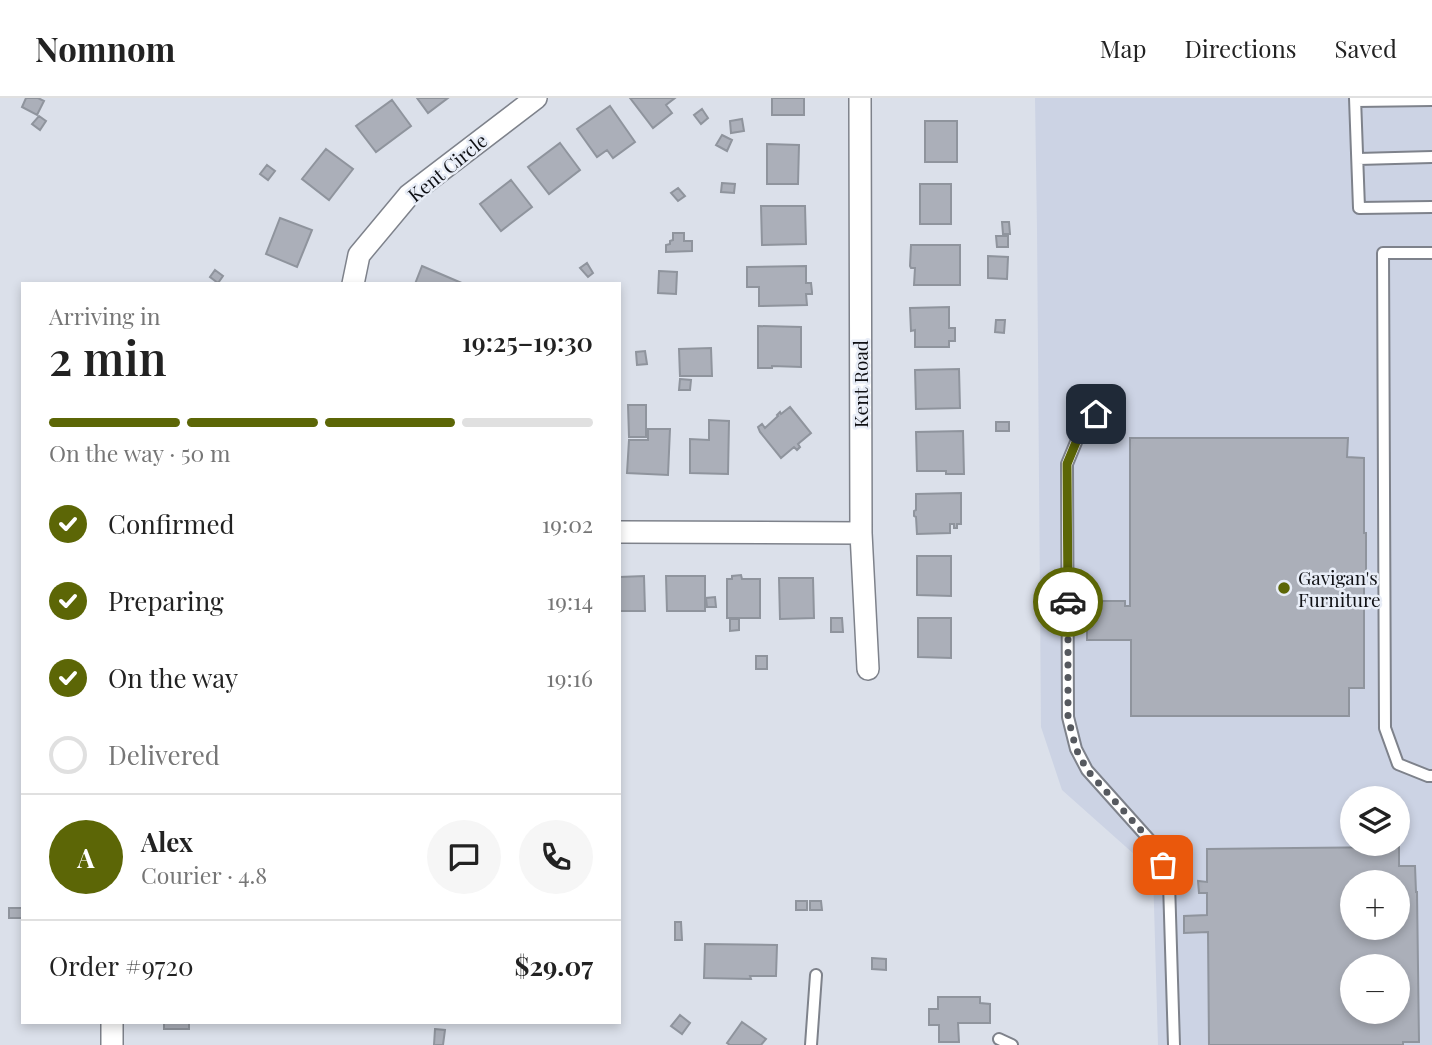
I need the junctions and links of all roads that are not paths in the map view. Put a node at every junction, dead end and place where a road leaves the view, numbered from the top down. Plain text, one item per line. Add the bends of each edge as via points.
1 (536, 98) edge
2 (859, 98) edge
3 (1355, 99) edge
4 (1432, 100) edge
5 (1432, 157) edge
6 (1357, 159) junction
7 (1432, 207) edge
8 (1432, 253) edge
9 (353, 282) edge
10 (1096, 414) dead end
11 (621, 532) edge
12 (861, 533) junction
13 (869, 669) dead end
14 (1432, 776) edge
15 (816, 975) dead end
16 (112, 1024) edge
17 (999, 1039) dead end
18 (112, 1045) edge
19 (810, 1045) edge
20 (1012, 1045) edge
21 (1174, 1045) edge

1 - 9 street, Kent Circle via 410,195 359,255
2 - 12 street, Kent Road
3 - 4 lane
3 - 6 lane
5 - 6 lane
6 - 7 lane via 1359,208
8 - 14 lane via 1383,253 1383,419 1385,728 1398,764
10 - 21 lane via 1079,435 1067,464 1068,717 1087,770 1156,847 1169,883
11 - 12 street
12 - 13 street, Kent Road
15 - 19 lane
16 - 18 street
17 - 20 lane

